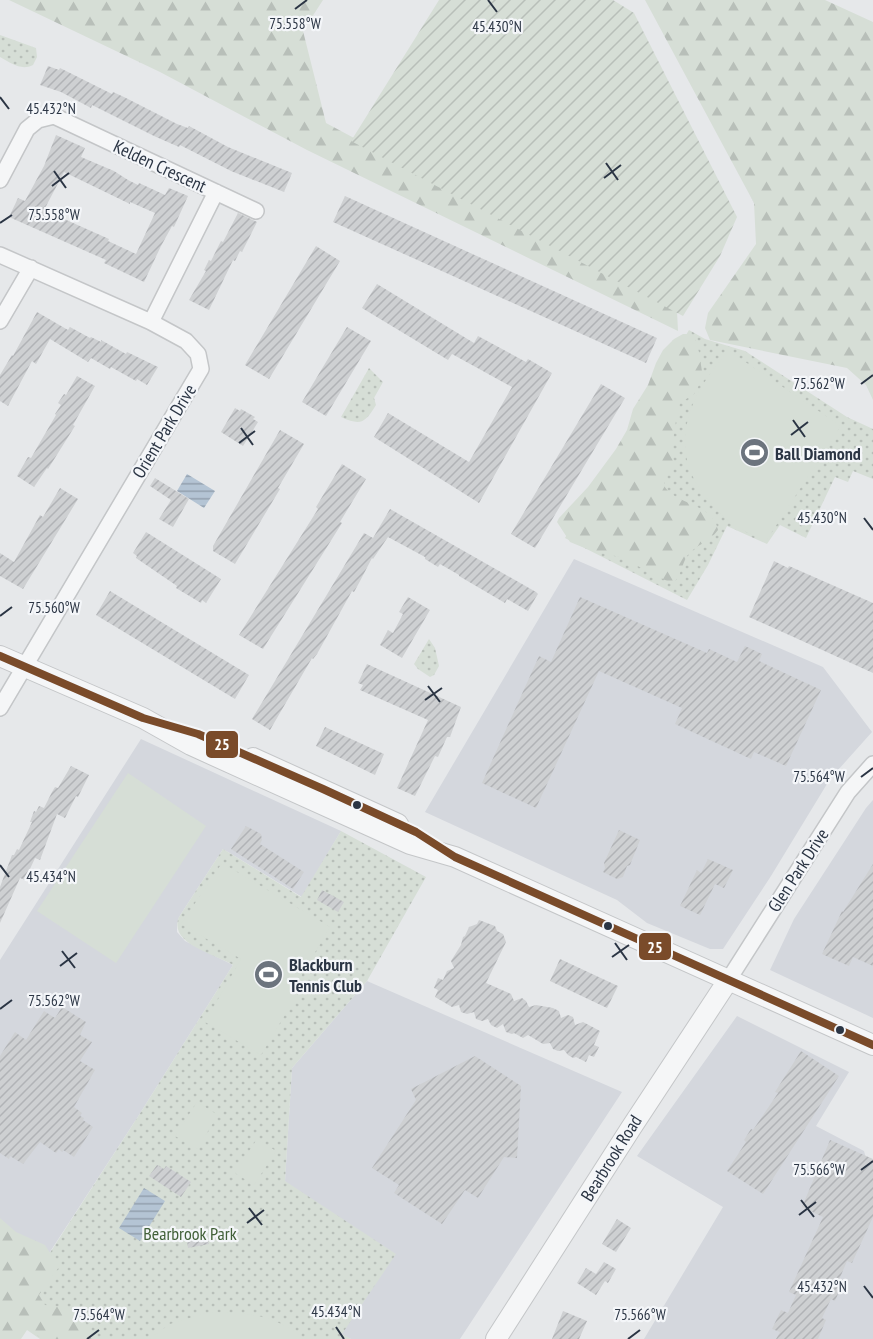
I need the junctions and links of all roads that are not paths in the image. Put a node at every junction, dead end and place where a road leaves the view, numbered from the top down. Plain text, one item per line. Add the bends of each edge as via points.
1 (0, 180) edge
2 (216, 192) junction
3 (256, 211) dead end
4 (0, 255) edge
5 (31, 268) junction
6 (0, 321) edge
7 (151, 322) junction
8 (0, 656) edge
9 (24, 667) junction
10 (0, 708) edge
11 (873, 764) edge
12 (729, 979) junction
13 (873, 1045) edge
14 (496, 1339) edge

1 - 2 street, Kelden Crescent via 27,129 38,120 54,116
2 - 3 street
2 - 7 street, Kelden Crescent
4 - 5 street, Orient Park Drive
5 - 6 street
5 - 7 street, Orient Park Drive
7 - 9 street, Orient Park Drive via 186,341 198,354 201,369
8 - 9 street
9 - 10 street
9 - 12 street via 143,718 191,745 410,844 454,857
11 - 12 street, Glen Park Drive via 848,792
12 - 13 street
12 - 14 street, Bearbrook Road

